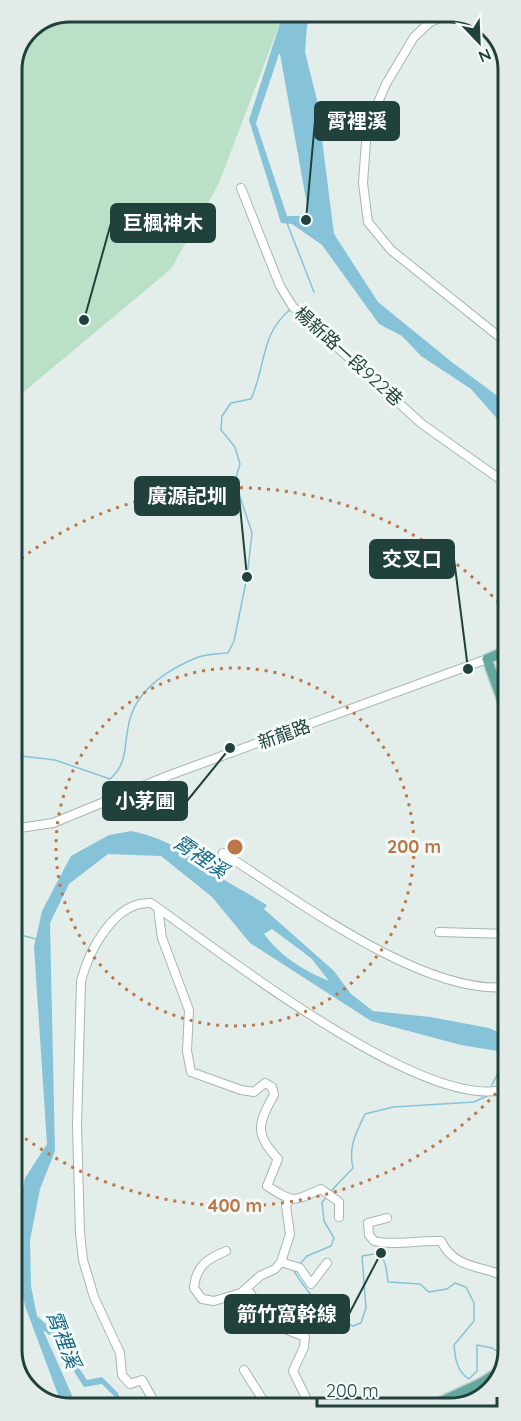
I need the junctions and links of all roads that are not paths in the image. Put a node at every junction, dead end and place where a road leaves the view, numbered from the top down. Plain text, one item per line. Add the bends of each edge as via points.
1 (429, 23) edge
2 (241, 188) dead end
3 (498, 336) edge
4 (498, 478) edge
5 (498, 654) edge
6 (487, 659) junction
7 (498, 689) edge
8 (22, 828) edge
9 (223, 853) dead end
10 (158, 908) junction
11 (439, 932) dead end
12 (498, 934) edge
13 (498, 986) edge
14 (498, 1089) edge
15 (288, 1200) junction
16 (339, 1217) dead end
17 (387, 1218) dead end
18 (226, 1251) dead end
19 (282, 1262) junction
20 (327, 1263) dead end
21 (498, 1272) edge
22 (247, 1289) junction
23 (244, 1370) dead end
24 (491, 1377) edge
25 (152, 1398) dead end
26 (262, 1398) edge
27 (306, 1398) edge
28 (456, 1398) edge

1 - 3 street via 414,37 386,84 368,129 363,183 368,222 391,250
2 - 4 street, 楊新路一段922巷 via 280,286 293,307 422,424
5 - 6 main road
6 - 7 main road
6 - 8 street, 新龍路 via 170,775 53,823
9 - 13 street via 366,943 458,982
10 - 14 street via 314,1019 382,1056 458,1087 477,1091
10 - 15 street via 162,938 189,1010 187,1051 191,1072 241,1090 254,1092 265,1083 272,1087 274,1095 263,1113 260,1133 263,1143 278,1159 267,1186
10 - 25 street via 141,902 128,908 107,930 86,962 81,981 77,1126 83,1260 94,1297 120,1353 122,1375 130,1384 142,1380
11 - 12 street
15 - 16 street via 321,1189 339,1202
15 - 19 street via 290,1234
17 - 21 street via 368,1223 374,1241 441,1241 458,1262
18 - 22 street via 199,1267 194,1288 197,1296 214,1301
19 - 20 street via 300,1268 311,1284
19 - 22 street
22 - 27 street via 273,1324 305,1337 293,1371
23 - 26 street
24 - 28 main road

